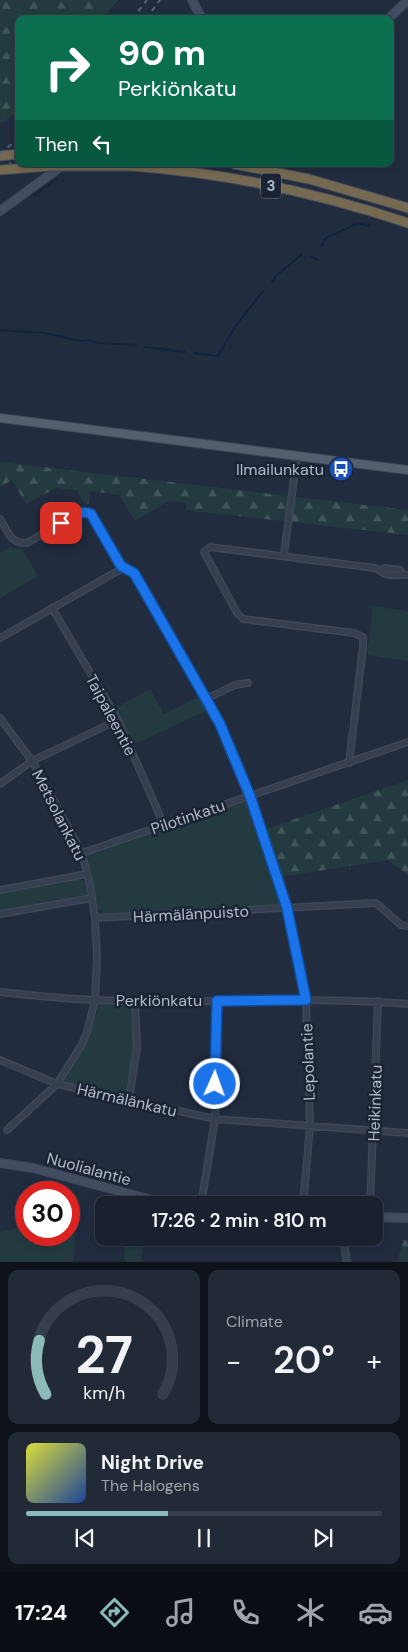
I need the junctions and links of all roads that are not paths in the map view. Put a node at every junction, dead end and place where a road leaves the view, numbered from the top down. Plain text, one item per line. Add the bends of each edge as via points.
1 (192, 0) edge
2 (408, 0) edge
3 (200, 15) edge
4 (392, 15) edge
5 (15, 154) edge
6 (0, 156) edge
7 (38, 167) edge
8 (61, 167) edge
9 (141, 167) edge
10 (248, 167) edge
11 (0, 170) edge
12 (408, 208) edge
13 (0, 212) edge
14 (408, 223) edge
15 (0, 418) edge
16 (297, 456) junction
17 (408, 470) edge
18 (0, 519) edge
19 (284, 555) junction
20 (123, 568) junction
21 (405, 574) edge
22 (52, 608) junction
23 (0, 638) edge
24 (248, 684) dead end
25 (206, 699) junction
26 (0, 718) edge
27 (118, 720) junction
28 (408, 742) edge
29 (32, 762) junction
30 (349, 763) junction
31 (0, 784) edge
32 (250, 796) junction
33 (164, 825) junction
34 (82, 854) junction
35 (87, 874) junction
36 (0, 890) edge
37 (92, 898) junction
38 (287, 908) junction
39 (0, 914) edge
40 (95, 918) junction
41 (408, 926) edge
42 (0, 992) edge
43 (95, 1000) junction
44 (135, 1000) junction
45 (306, 1000) junction
46 (217, 1001) junction
47 (378, 1001) junction
48 (408, 1004) edge
49 (0, 1060) edge
50 (57, 1084) junction
51 (129, 1100) junction
52 (215, 1119) junction
53 (310, 1126) junction
54 (7, 1130) dead end
55 (374, 1130) junction
56 (408, 1133) edge
57 (0, 1163) edge
58 (137, 1196) edge
59 (202, 1196) edge
60 (303, 1196) edge
61 (370, 1196) edge
62 (383, 1217) edge
63 (408, 1218) edge
64 (344, 1246) edge
65 (347, 1262) edge

1 - 3 street
2 - 4 street
5 - 6 highway
7 - 11 highway, 3, bridge
8 - 13 street
9 - 14 highway, 3, bridge via 247,181 338,202
10 - 12 highway, 3 via 309,180
15 - 16 main road
16 - 17 main road
16 - 19 street
18 - 20 street, Lepolantie via 12,538 19,543 27,543 86,512 96,520
19 - 21 street via 375,568 384,574
19 - 30 street via 210,547 204,552 243,619 354,633 363,637
20 - 22 street
20 - 25 street, Lepolantie via 134,573
22 - 23 street
22 - 27 street, Taipaleentie
24 - 25 street via 235,684
25 - 32 street, Lepolantie
26 - 29 street, Metsolankatu
27 - 29 street
27 - 33 street, Taipaleentie
28 - 30 street, Pilotinkatu
29 - 31 street
29 - 34 street, Metsolankatu
30 - 32 street, Pilotinkatu
32 - 33 street, Pilotinkatu
32 - 38 street, Lepolantie
33 - 34 street, Pilotinkatu
34 - 35 street, Metsolankatu
35 - 36 street
35 - 37 street, Metsolankatu
37 - 39 street
37 - 40 street, Metsolankatu
38 - 40 street, Härmälänpuisto
38 - 41 street, Härmälänpuisto via 376,903 401,925
38 - 45 street, Lepolantie
40 - 43 street, Metsolankatu
42 - 43 street, Perkiönkatu
43 - 44 street, Perkiönkatu
43 - 50 street, Metsolankatu via 81,1046
44 - 46 street, Perkiönkatu
44 - 51 street via 137,1048
45 - 46 street, Perkiönkatu
45 - 47 street, Perkiönkatu
45 - 53 street, Lepolantie
46 - 52 street
47 - 48 street, Perkiönkatu
47 - 55 street, Heikinkatu
49 - 50 street, Härmälänkatu
50 - 51 street, Härmälänkatu
50 - 54 street, Metsolankatu
51 - 52 street, Härmälänkatu
52 - 53 street, Härmälänkatu
52 - 59 street
53 - 55 street, Härmälänkatu
53 - 60 street, Lepolantie
55 - 56 street, Härmälänkatu
55 - 61 street, Heikinkatu
57 - 58 street, Nuolialantie via 33,1168
62 - 63 street
64 - 65 street

